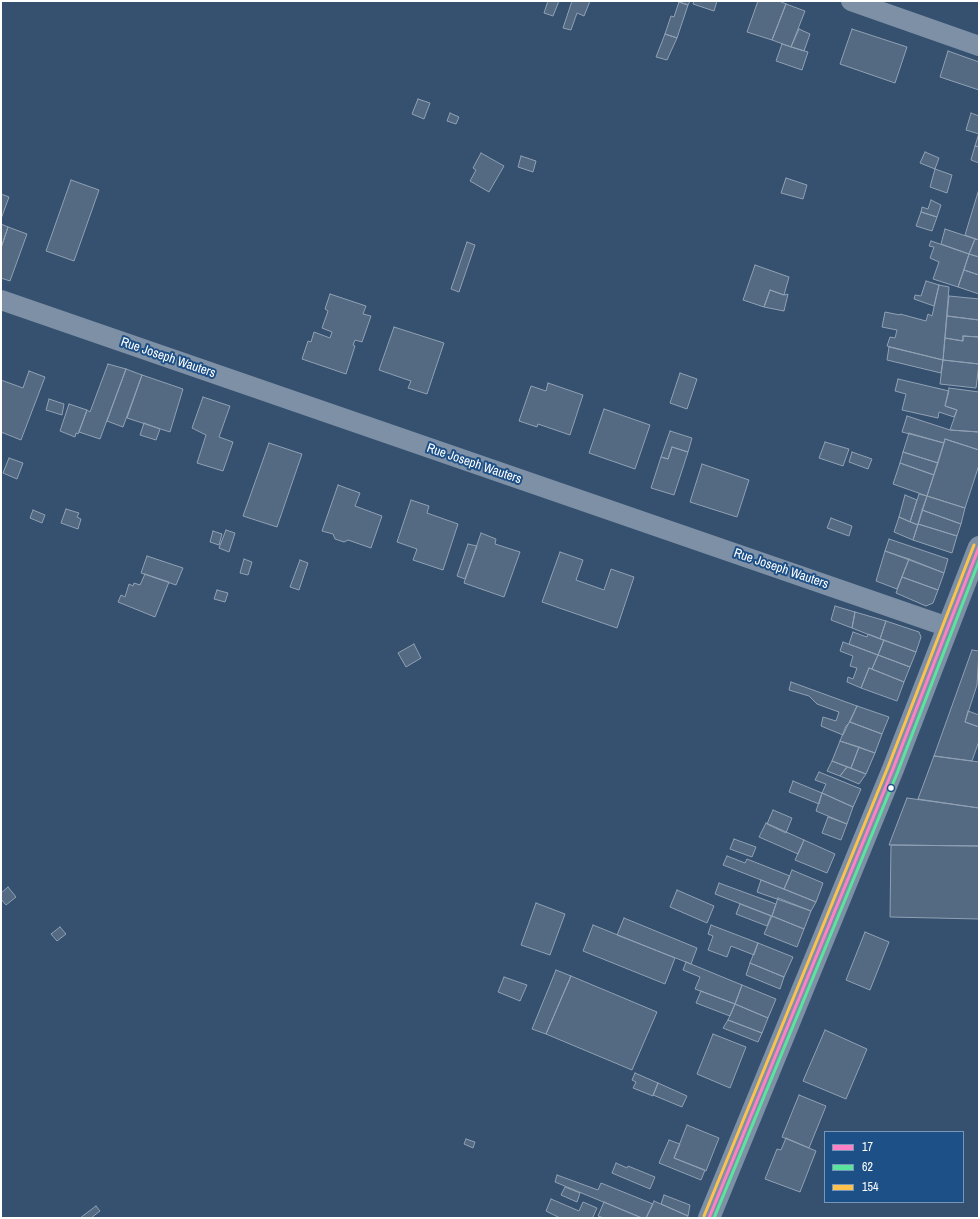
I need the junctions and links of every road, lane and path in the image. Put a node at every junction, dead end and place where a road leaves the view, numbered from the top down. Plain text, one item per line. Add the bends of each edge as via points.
1 (851, 1) edge
2 (979, 46) edge
3 (1, 300) edge
4 (979, 547) edge
5 (948, 627) junction
6 (708, 1218) edge

1 - 2 street
3 - 5 street, Rue Joseph Wauters
4 - 5 street
5 - 6 street via 893,769

